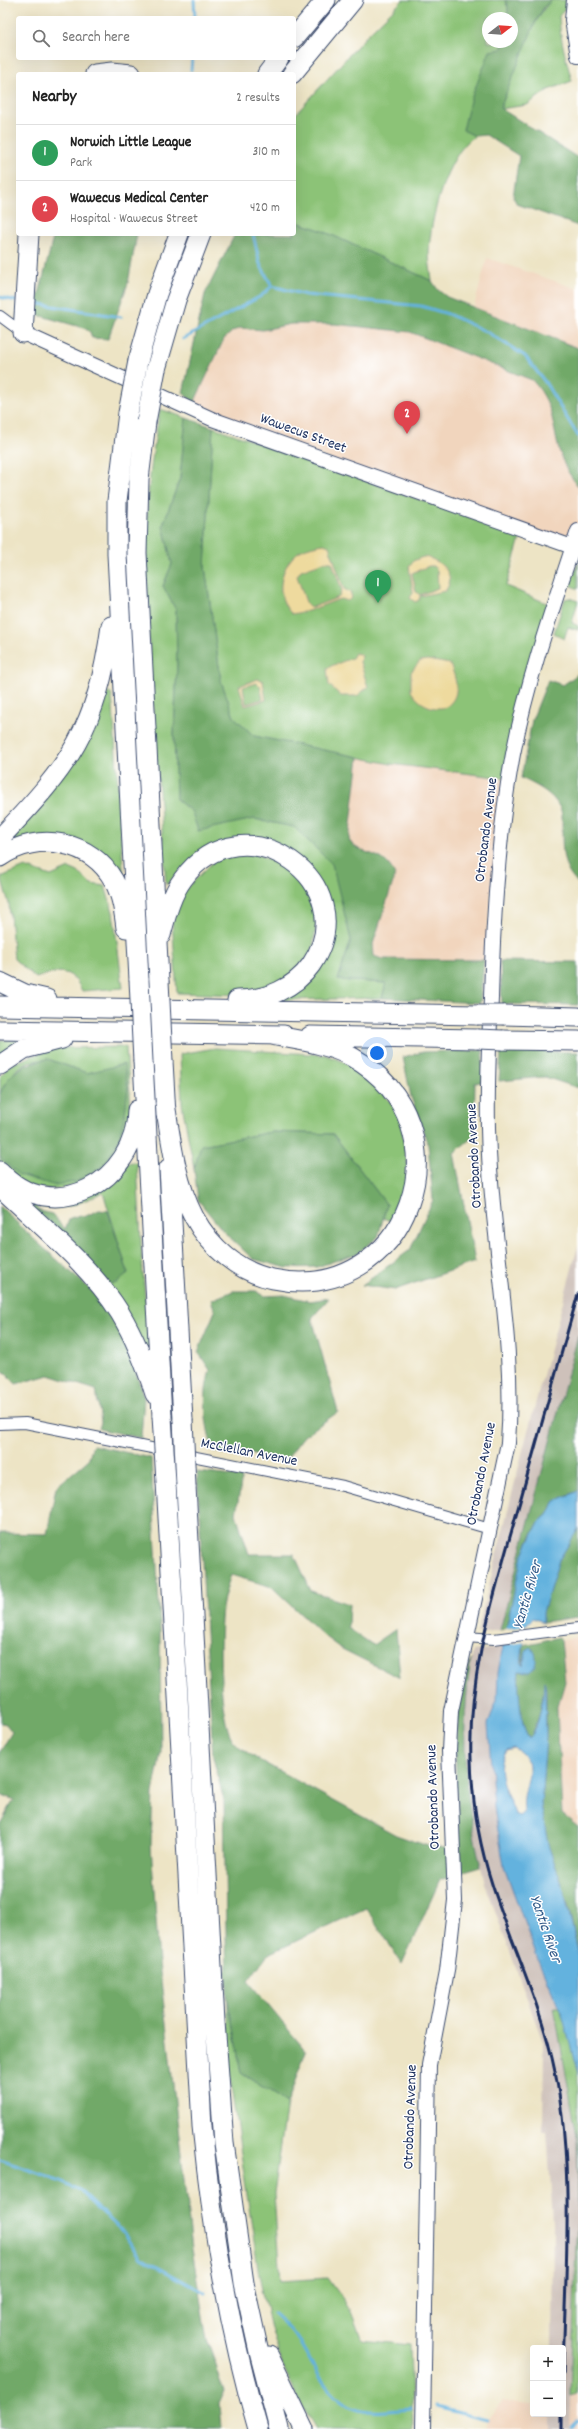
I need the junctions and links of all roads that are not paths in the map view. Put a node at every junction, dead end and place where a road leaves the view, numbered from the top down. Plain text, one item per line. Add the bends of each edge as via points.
1 (326, 0) edge
2 (353, 0) edge
3 (574, 0) edge
4 (296, 36) edge
5 (578, 56) edge
6 (278, 60) edge
7 (268, 72) edge
8 (294, 72) edge
9 (29, 236) edge
10 (169, 236) edge
11 (177, 236) edge
12 (200, 236) edge
13 (152, 307) junction
14 (0, 316) edge
15 (0, 324) edge
16 (23, 333) junction
17 (578, 531) edge
18 (575, 548) edge
19 (117, 579) junction
20 (0, 838) edge
21 (0, 857) edge
22 (157, 952) junction
23 (139, 974) junction
24 (0, 982) edge
25 (0, 1006) edge
26 (87, 1007) junction
27 (188, 1009) junction
28 (578, 1017) edge
29 (0, 1030) edge
30 (118, 1032) junction
31 (271, 1035) junction
32 (578, 1041) edge
33 (143, 1064) junction
34 (0, 1065) edge
35 (166, 1103) junction
36 (0, 1171) edge
37 (0, 1187) edge
38 (162, 1415) junction
39 (0, 1424) edge
40 (490, 1529) junction
41 (578, 1628) edge
42 (466, 1637) junction
43 (244, 2283) junction
44 (244, 2378) junction
45 (248, 2429) edge
46 (258, 2429) edge
47 (279, 2429) edge
48 (304, 2429) edge
49 (423, 2429) edge

1 - 4 highway
2 - 8 highway
3 - 5 street via 572,20
6 - 7 highway
9 - 16 highway
10 - 13 highway
11 - 13 highway
12 - 22 highway, bridge via 176,300 156,369 139,479 136,553
13 - 19 highway, bridge via 128,413 118,501
14 - 16 street
15 - 16 street
16 - 18 street, Wawecus Street via 212,419
17 - 18 street, Otrobando Avenue
18 - 40 street, Otrobando Avenue via 535,667 513,754 501,839 492,937 488,1130 510,1361 511,1403 508,1442
19 - 20 highway via 105,671 84,731 68,761 52,782
19 - 23 highway
21 - 23 highway via 25,844 48,841 76,847 94,858 115,883
22 - 27 highway via 168,911 182,880 199,862 222,849 248,845 275,850 297,864 316,888 322,906 323,934 313,962 297,981 277,992 255,999 218,1001
22 - 35 highway, bridge
23 - 33 highway, bridge
24 - 26 highway via 33,996
25 - 26 highway
26 - 27 highway
27 - 28 highway, bridge
29 - 30 highway
30 - 31 highway
30 - 34 highway via 37,1044 17,1052
31 - 32 highway, bridge
31 - 35 highway via 326,1047 357,1060 390,1088 407,1116 417,1156 414,1193 408,1210 394,1232 364,1262 347,1272 329,1278 291,1281 259,1275 223,1254 203,1232 187,1201 176,1163
33 - 36 highway via 137,1087 137,1115 131,1142 122,1160 103,1180 79,1193 50,1196 21,1187
33 - 38 highway
35 - 43 highway, bridge via 219,2086 228,2184
37 - 38 highway via 88,1272 113,1302 134,1338
38 - 44 highway, bridge via 202,2126 218,2253
39 - 40 street, McClellan Avenue via 25,1423 343,1486
40 - 42 street, Otrobando Avenue
41 - 42 street via 501,1638
42 - 49 street, Otrobando Avenue via 451,1712 449,1751 455,1900 452,1934 429,2065
43 - 47 highway
43 - 48 highway via 271,2361
44 - 45 highway
44 - 46 highway

